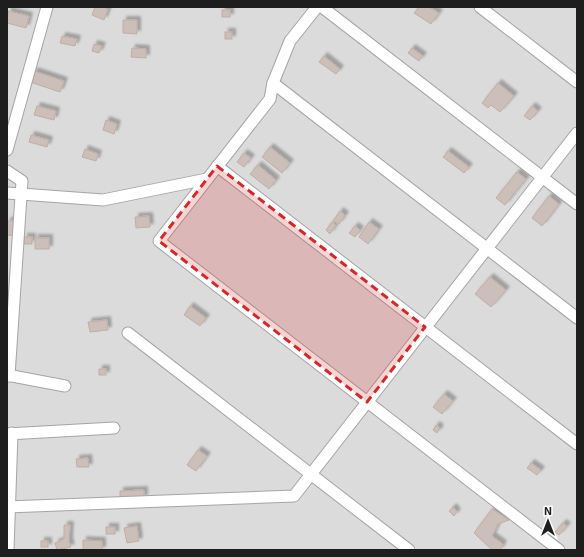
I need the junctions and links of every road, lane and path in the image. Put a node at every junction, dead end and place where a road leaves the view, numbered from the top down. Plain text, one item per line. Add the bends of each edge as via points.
1 (47, 7) edge
2 (317, 7) edge
3 (322, 7) edge
4 (480, 7) edge
5 (577, 82) edge
6 (273, 83) junction
7 (577, 133) edge
8 (7, 150) edge
9 (217, 166) junction
10 (7, 170) edge
11 (543, 177) junction
12 (207, 179) junction
13 (7, 193) edge
14 (21, 195) junction
15 (577, 204) edge
16 (487, 248) junction
17 (577, 318) edge
18 (425, 327) junction
19 (128, 333) dead end
20 (8, 375) edge
21 (65, 386) dead end
22 (367, 402) junction
23 (114, 428) dead end
24 (9, 434) edge
25 (577, 444) edge
26 (310, 474) junction
27 (8, 507) edge
28 (8, 550) edge
29 (409, 550) edge
30 (559, 550) edge

1 - 8 street
2 - 6 street via 290,41
3 - 11 street
4 - 5 street
6 - 9 street via 270,99
6 - 16 street
7 - 11 street
9 - 12 street
9 - 18 street
10 - 14 street via 22,181
11 - 15 street
11 - 16 street
12 - 14 street via 103,200
12 - 22 street via 159,241
13 - 14 street
14 - 20 street
16 - 17 street
16 - 18 street
18 - 22 street
18 - 25 street
19 - 26 street
20 - 21 street
22 - 26 street
22 - 30 street
23 - 24 street
24 - 27 street
26 - 27 street via 294,496
26 - 29 street
27 - 28 street

